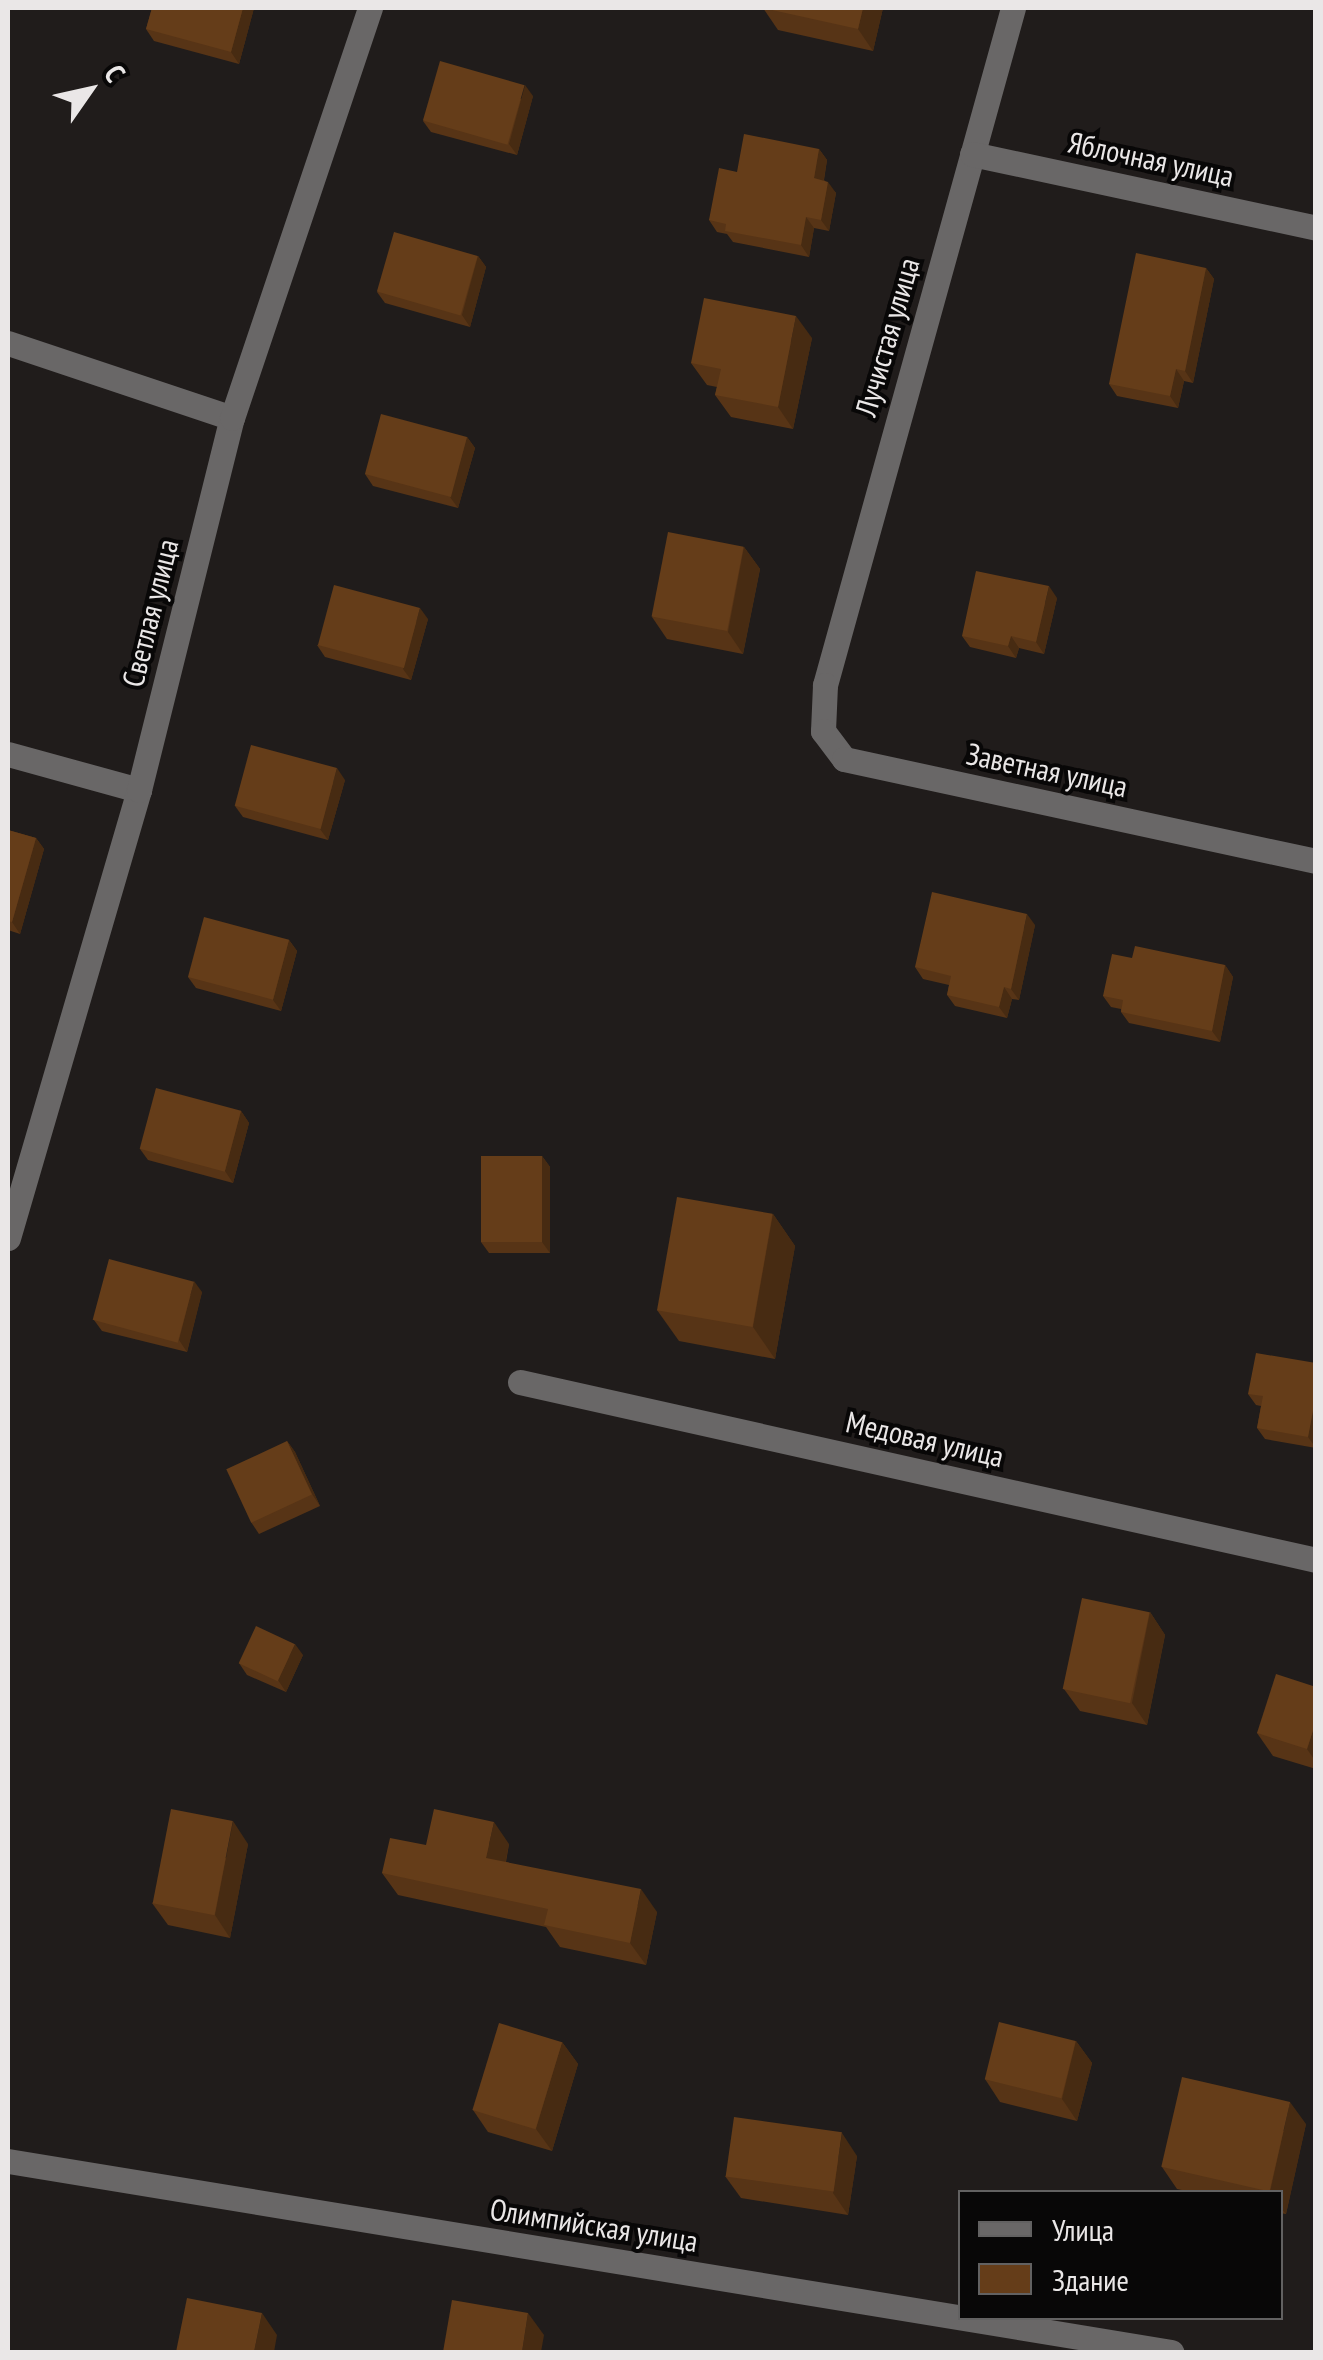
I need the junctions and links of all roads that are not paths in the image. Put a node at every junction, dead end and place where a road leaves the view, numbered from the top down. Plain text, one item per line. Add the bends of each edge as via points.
1 (370, 8) edge
2 (1013, 8) edge
3 (972, 154) junction
4 (1316, 228) edge
5 (8, 343) edge
6 (232, 418) junction
7 (825, 684) joint
8 (8, 754) edge
9 (140, 790) junction
10 (1316, 861) edge
11 (8, 1238) edge
12 (520, 1382) dead end
13 (1316, 1560) edge
14 (8, 2161) edge
15 (958, 2317) edge
16 (975, 2320) edge
17 (1170, 2352) edge

1 - 6 street, Светлая улица
2 - 3 street, Лучистая улица
3 - 4 street, Яблочная улица
3 - 7 street, Лучистая улица
5 - 6 street
6 - 9 street, Светлая улица
7 - 10 street, Заветная улица via 823,730 844,758
8 - 9 street
9 - 11 street, Светлая улица
12 - 13 street, Медовая улица
14 - 15 street, Олимпийская улица
16 - 17 street, Олимпийская улица

